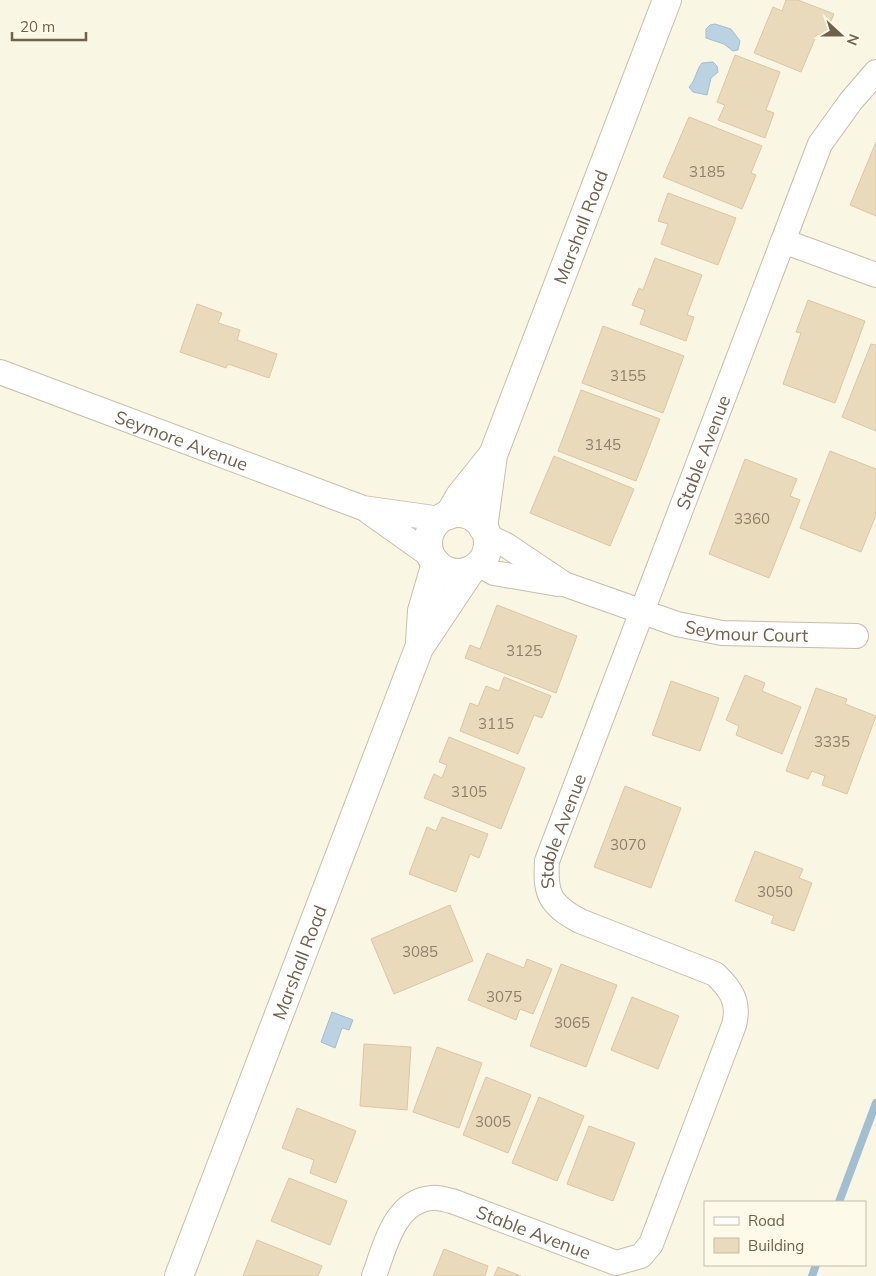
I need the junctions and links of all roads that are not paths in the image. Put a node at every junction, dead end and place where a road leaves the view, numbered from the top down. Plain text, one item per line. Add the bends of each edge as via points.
1 (667, 0) edge
2 (876, 72) edge
3 (784, 241) junction
4 (876, 275) edge
5 (0, 372) edge
6 (493, 455) junction
7 (363, 508) junction
8 (445, 517) junction
9 (485, 532) junction
10 (434, 559) junction
11 (475, 567) junction
12 (564, 584) junction
13 (641, 612) junction
14 (856, 636) dead end
15 (419, 648) junction
16 (179, 1276) edge
17 (374, 1276) edge

1 - 6 street, Marshall Road
2 - 3 street, Stable Avenue via 820,144
3 - 4 street
3 - 13 street, Stable Avenue
5 - 7 street, Seymore Avenue
6 - 8 street, Marshall Road
6 - 9 street, Marshall Road
7 - 8 street, Seymore Avenue
7 - 10 street, Seymore Avenue
8 - 9 street via 463,514 472,517
8 - 10 street via 431,531 428,540
9 - 11 street via 487,551
9 - 12 street
10 - 11 street via 448,572 457,574
10 - 15 street, Marshall Road via 422,611
11 - 12 street
11 - 15 street, Marshall Road
12 - 13 street, Seymour Court
13 - 14 street, Seymour Court via 677,624 722,633
13 - 17 street, Stable Avenue via 547,861 546,886 560,909 580,920 715,974 730,989 736,1005 734,1024 651,1244 641,1256 616,1263 452,1200 433,1198 420,1201 397,1219
15 - 16 street, Marshall Road

